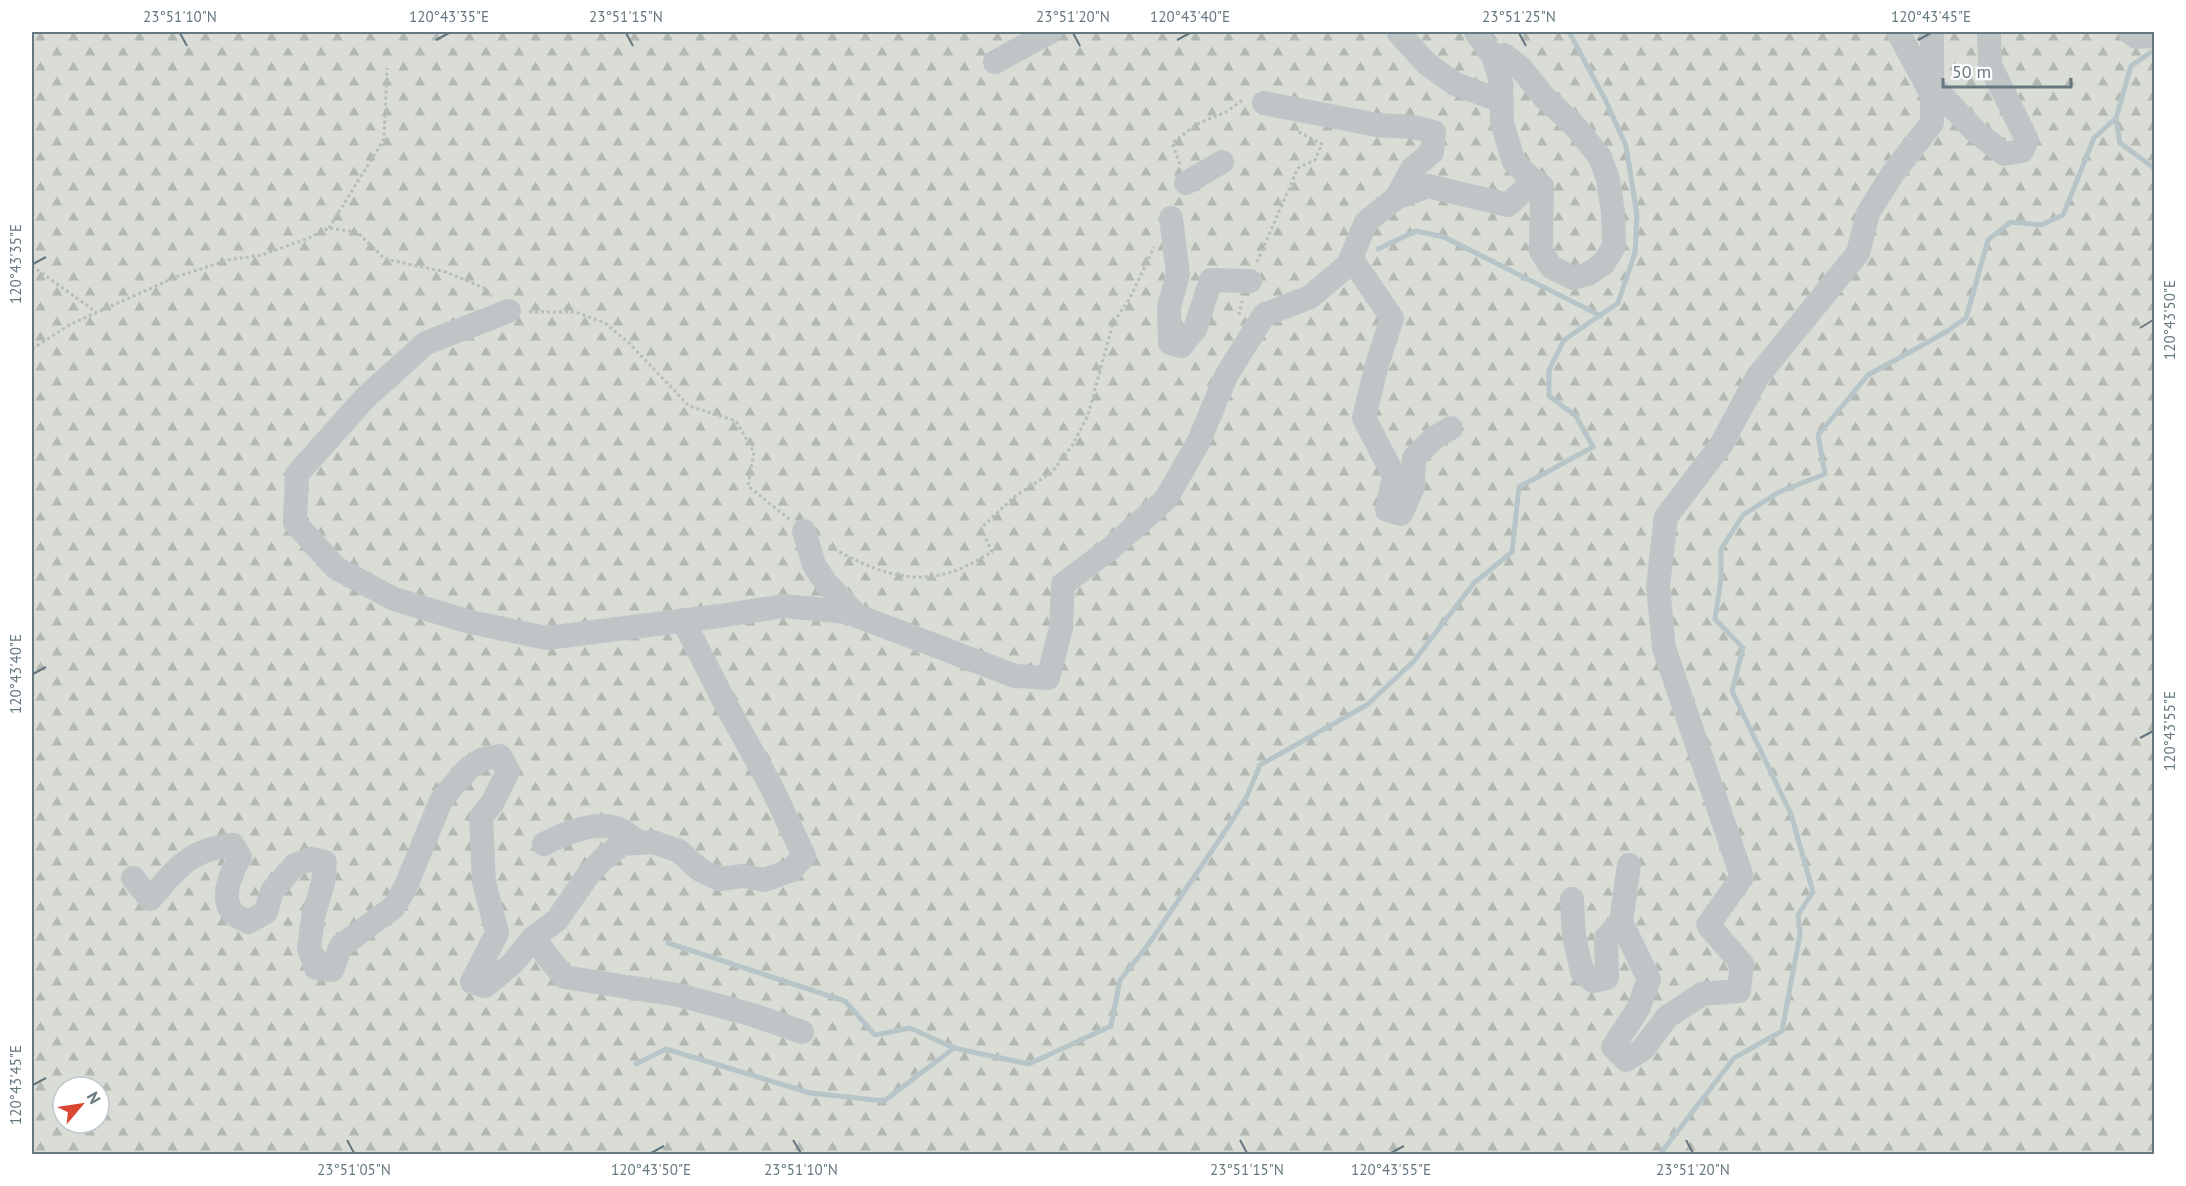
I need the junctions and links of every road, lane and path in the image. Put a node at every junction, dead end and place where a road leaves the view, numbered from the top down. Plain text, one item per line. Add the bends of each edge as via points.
1 (1050, 32) edge
2 (1476, 32) edge
3 (1898, 32) edge
4 (1932, 32) edge
5 (1989, 32) edge
6 (2130, 32) edge
7 (1399, 33) dead end
8 (2154, 36) edge
9 (1495, 60) junction
10 (995, 62) dead end
11 (387, 68) dead end
12 (1932, 90) junction
13 (1502, 101) junction
14 (1264, 102) joint
15 (1291, 129) dead end
16 (1222, 162) dead end
17 (1529, 177) junction
18 (1186, 183) joint
19 (1396, 198) junction
20 (1171, 218) joint
21 (329, 228) junction
22 (1351, 258) junction
23 (32, 266) edge
24 (1250, 281) junction
25 (509, 311) junction
26 (96, 312) junction
27 (32, 349) edge
28 (1241, 352) junction
29 (1451, 428) dead end
30 (804, 531) junction
31 (858, 616) junction
32 (683, 620) junction
33 (640, 843) junction
34 (544, 844) dead end
35 (1629, 865) dead end
36 (133, 878) dead end
37 (1572, 899) dead end
38 (1621, 922) junction
39 (533, 938) junction
40 (802, 1032) dead end

1 - 10 lane
2 - 9 lane
3 - 12 lane
4 - 12 lane
5 - 12 lane via 1990,65 2027,140 2022,150 2004,154
6 - 8 lane via 2136,37
7 - 13 lane via 1426,63 1455,84
9 - 13 lane
9 - 17 lane via 1504,55 1520,67 1600,156 1613,212 1614,246 1604,263 1573,278 1551,267 1541,251 1542,186
11 - 21 path via 384,139
12 - 38 lane via 1932,123 1868,213 1858,253 1758,376 1720,445 1666,517 1658,586 1664,648 1742,877 1708,926 1742,964 1739,991 1702,994 1667,1017 1643,1049 1626,1060 1613,1047 1638,1009 1649,979
13 - 17 lane via 1502,123 1514,162
14 - 18 path via 1248,96 1226,112 1197,124 1172,143
14 - 19 lane via 1377,125 1434,132 1432,152 1412,169
15 - 24 path via 1322,144 1315,160 1298,168
16 - 18 lane
17 - 19 lane via 1527,187 1508,205 1428,186
19 - 22 lane via 1366,222
20 - 24 lane via 1178,274 1169,307 1170,343 1181,346 1195,329 1211,279
20 - 30 path via 1113,323 1088,415 1072,446 1051,473 1014,497 981,528 992,552 953,572 928,578 900,576 869,568
21 - 25 path via 357,231 385,259 446,272 483,288
21 - 26 path via 262,255 228,260 176,277
22 - 28 lane via 1348,265 1310,297 1264,315
22 - 29 lane via 1392,318 1364,418 1394,476 1387,510 1401,514 1413,487 1414,458
23 - 26 path
24 - 28 path via 1235,334
25 - 30 path via 576,312 605,322 689,406 735,421 754,452 748,486
25 - 32 lane via 426,343 366,397 297,474 295,523 336,568 394,598 470,622 547,638
26 - 27 path
28 - 31 lane via 1226,376 1199,441 1166,499 1063,585 1061,628 1048,678 1015,676
30 - 31 lane via 814,565
31 - 32 lane via 784,606
32 - 33 lane via 804,856 790,871 764,880 743,876 718,879 700,870 679,851 653,842
33 - 34 lane via 619,829 590,827
33 - 39 lane via 622,844 603,859 557,920
35 - 38 lane
36 - 39 lane via 150,899 188,858 211,847 233,845 240,857 229,875 226,900 234,914 248,921 266,912 272,891 295,865 311,859 325,862 309,948 316,968 332,970 341,946 394,907 441,801 469,768 483,759 500,756 508,771 481,817 484,882 497,933 472,982 485,986 512,964
37 - 38 lane via 1574,936 1582,972 1593,981 1607,978 1606,938
39 - 40 lane via 564,977 679,995

